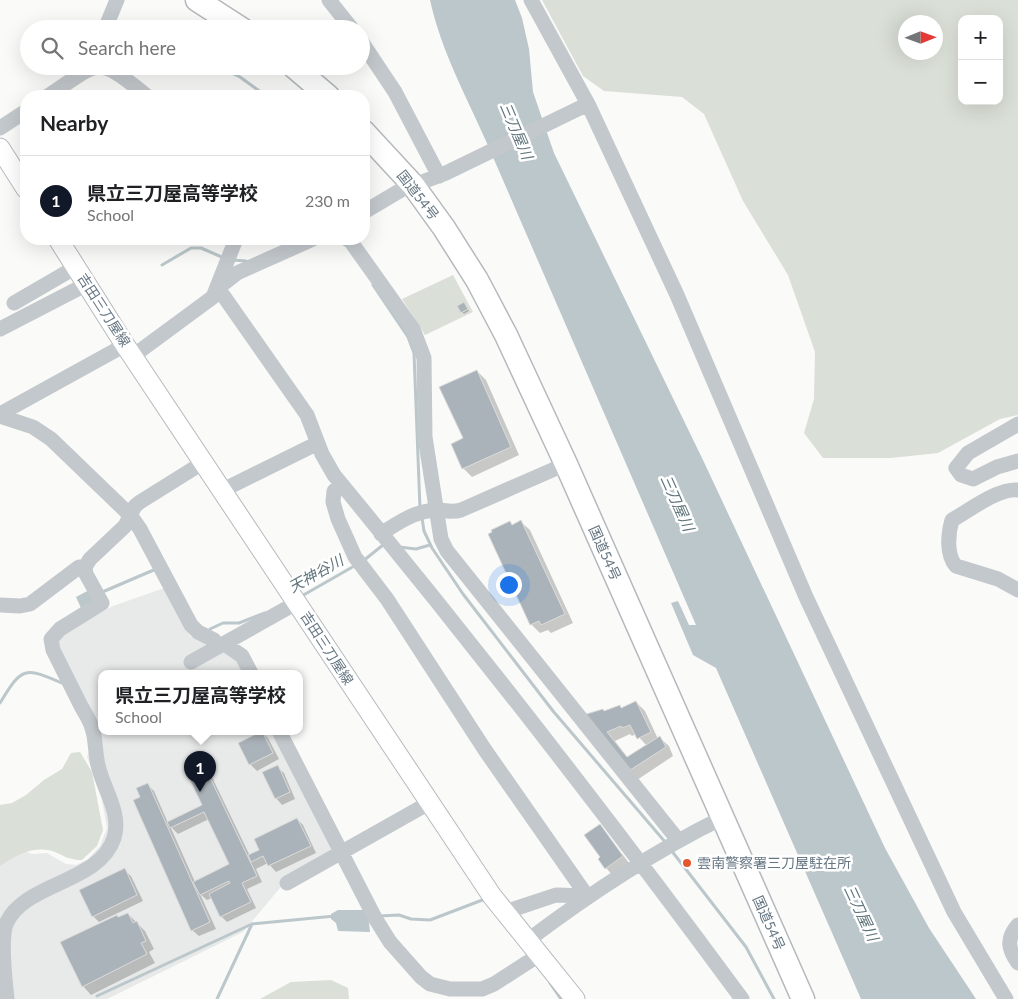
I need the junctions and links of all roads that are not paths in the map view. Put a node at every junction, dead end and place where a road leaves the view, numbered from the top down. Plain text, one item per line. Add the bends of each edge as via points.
1 (117, 0) edge
2 (197, 0) edge
3 (329, 0) edge
4 (531, 0) edge
5 (109, 20) edge
6 (228, 20) edge
7 (345, 20) edge
8 (370, 54) edge
9 (78, 75) edge
10 (120, 75) edge
11 (304, 75) edge
12 (56, 90) edge
13 (139, 90) edge
14 (321, 90) edge
15 (585, 105) junction
16 (20, 115) edge
17 (0, 128) edge
18 (370, 138) edge
19 (0, 148) edge
20 (442, 175) junction
21 (20, 180) edge
22 (413, 185) junction
23 (370, 209) edge
24 (62, 245) edge
25 (234, 245) edge
26 (300, 245) edge
27 (354, 245) edge
28 (76, 267) junction
29 (87, 284) junction
30 (218, 288) junction
31 (14, 303) dead end
32 (0, 329) edge
33 (129, 350) junction
34 (0, 415) edge
35 (1018, 424) edge
36 (318, 442) junction
37 (1018, 461) edge
38 (204, 462) junction
39 (566, 464) junction
40 (342, 485) junction
41 (223, 490) junction
42 (1018, 490) edge
43 (437, 510) junction
44 (131, 516) junction
45 (381, 534) junction
46 (85, 567) junction
47 (1018, 590) edge
48 (298, 602) junction
49 (0, 605) edge
50 (214, 640) dead end
51 (229, 647) dead end
52 (190, 662) dead end
53 (249, 670) edge
54 (281, 735) edge
55 (429, 803) junction
56 (722, 818) junction
57 (672, 844) junction
58 (343, 852) junction
59 (641, 862) junction
60 (287, 883) dead end
61 (587, 896) junction
62 (505, 912) junction
63 (1018, 926) edge
64 (533, 948) junction
65 (1018, 963) edge
66 (7, 999) edge
67 (575, 999) edge
68 (742, 999) edge
69 (803, 999) edge
70 (1006, 999) edge

1 - 5 street
2 - 6 highway
3 - 7 street
4 - 15 street
8 - 20 street
9 - 12 street
10 - 13 street
11 - 14 highway
15 - 20 street
15 - 70 street via 677,295 806,597 954,912
16 - 17 street
18 - 22 highway, 国道54号
19 - 21 main road
20 - 22 street
22 - 23 street
22 - 39 highway, 国道54号 via 477,280
24 - 28 main road, 吉田三刀屋線
25 - 30 street
26 - 30 street via 238,273
27 - 43 street via 394,299 421,347 424,358 425,436
28 - 29 main road, 吉田三刀屋線
28 - 31 street
29 - 32 street
29 - 33 main road, 吉田三刀屋線
30 - 33 street via 192,314
30 - 36 street via 307,415
33 - 34 street
33 - 38 main road, 吉田三刀屋線
34 - 44 street via 33,427 51,439
35 - 37 street via 968,453 956,468 961,475 973,479
36 - 40 street via 326,464
36 - 41 street
38 - 41 main road, 吉田三刀屋線
38 - 44 street via 140,502
39 - 43 street via 461,510 451,513
39 - 56 highway, 国道54号
40 - 45 street
40 - 61 street via 334,491 332,502 355,557 387,599 485,750
41 - 48 main road, 吉田三刀屋線
42 - 47 street via 998,493 952,520 949,529 950,553 956,566 998,579
43 - 45 street via 414,515
43 - 57 street via 441,539 447,551
44 - 46 street
44 - 50 street via 191,625
45 - 59 street
46 - 49 street via 79,568 30,604
46 - 66 street via 102,603 54,634 51,644 92,728 98,768 114,810 114,838 100,859 30,899 7,923 4,934
48 - 52 street
48 - 55 main road, 吉田三刀屋線
51 - 53 street via 242,656
54 - 58 street
55 - 58 street
55 - 62 main road, 吉田三刀屋線
56 - 57 street
56 - 69 highway, 国道54号
57 - 59 street
58 - 60 street
58 - 64 street via 390,942 430,984 450,989 482,989 494,984
59 - 61 street
59 - 68 street
61 - 62 street via 556,895
61 - 64 street
62 - 64 main road, 吉田三刀屋線
63 - 65 street via 1009,942
64 - 67 main road, 吉田三刀屋線

